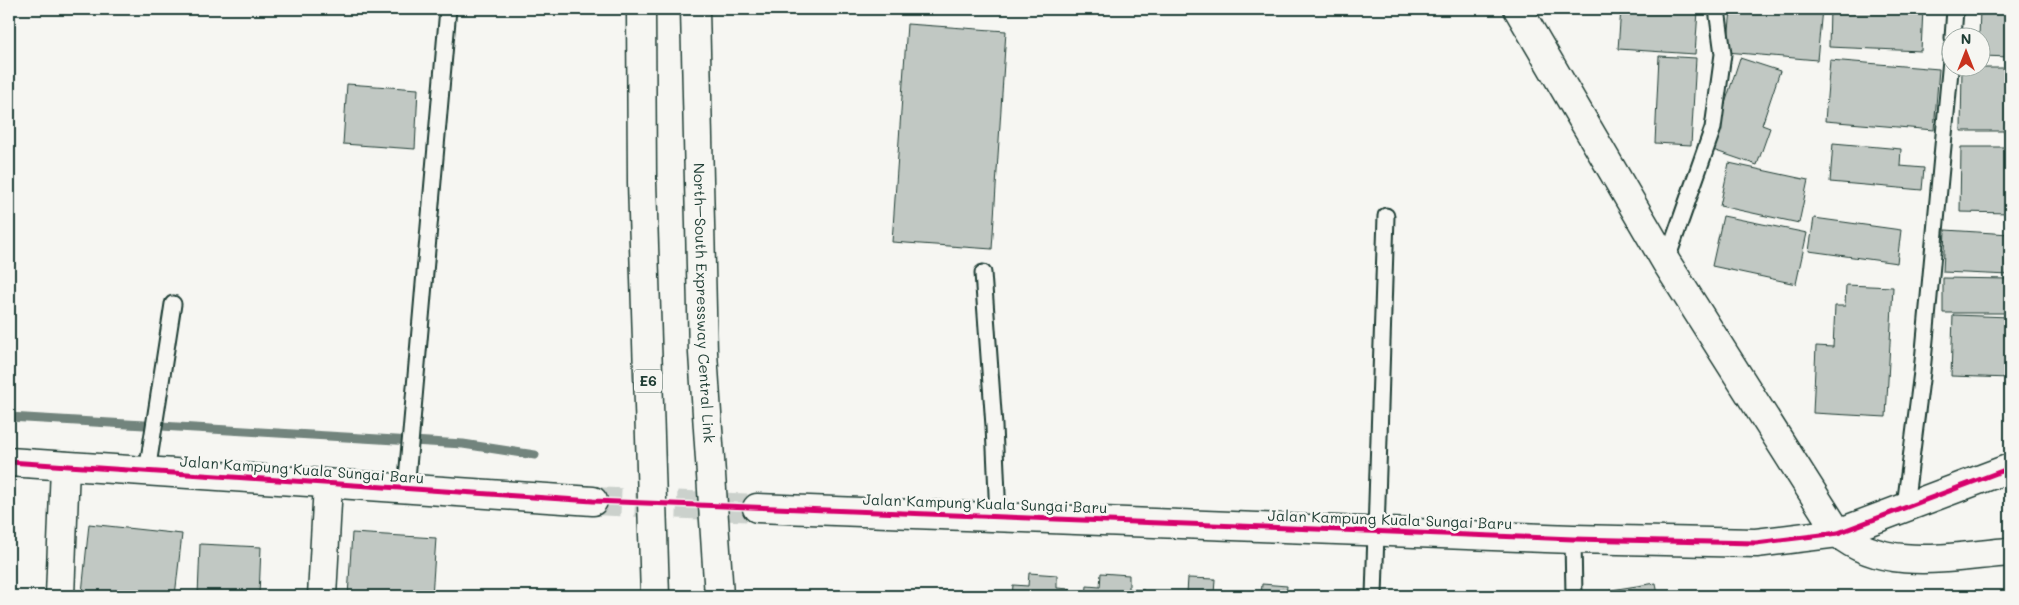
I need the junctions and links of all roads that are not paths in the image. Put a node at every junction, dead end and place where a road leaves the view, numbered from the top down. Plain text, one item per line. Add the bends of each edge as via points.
1 (448, 9) edge
2 (641, 9) edge
3 (695, 9) edge
4 (1518, 9) edge
5 (1717, 9) edge
6 (1955, 9) edge
7 (1954, 28) edge
8 (1949, 78) edge
9 (1386, 216) dead end
10 (1666, 262) junction
11 (983, 273) dead end
12 (173, 304) dead end
13 (9, 462) edge
14 (65, 466) junction
15 (2010, 468) edge
16 (147, 472) junction
17 (328, 484) junction
18 (406, 490) junction
19 (594, 502) tunnel mouth
20 (1905, 506) junction
21 (756, 508) tunnel mouth
22 (998, 517) junction
23 (1375, 532) junction
24 (1838, 533) junction
25 (1573, 539) junction
26 (2010, 552) edge
27 (60, 596) edge
28 (322, 596) edge
29 (655, 596) edge
30 (719, 596) edge
31 (1374, 596) edge
32 (1574, 596) edge

1 - 18 lane
2 - 29 main road, E6 via 642,182
3 - 30 main road, North–South Expressway Central Link via 703,353
4 - 10 main road
5 - 10 lane via 1723,54 1713,128
6 - 7 lane
8 - 20 lane via 1922,372
9 - 23 lane
10 - 24 main road
11 - 22 lane
12 - 16 lane
13 - 14 main road, Jalan Kampung Kuala Sungai Baru
14 - 16 main road, Jalan Kampung Kuala Sungai Baru
14 - 27 main road
15 - 20 main road, Jalan Kampung Kuala Sungai Baru
16 - 17 main road, Jalan Kampung Kuala Sungai Baru
17 - 18 main road, Jalan Kampung Kuala Sungai Baru
17 - 28 main road
18 - 19 main road, Jalan Kampung Kuala Sungai Baru
20 - 24 main road, Jalan Kampung Kuala Sungai Baru
21 - 22 main road, Jalan Kampung Kuala Sungai Baru
22 - 23 main road, Jalan Kampung Kuala Sungai Baru
23 - 25 main road, Jalan Kampung Kuala Sungai Baru
23 - 31 lane
24 - 25 main road, Jalan Kampung Kuala Sungai Baru via 1756,543
24 - 26 main road via 1868,552 1892,557 1915,559
25 - 32 lane

